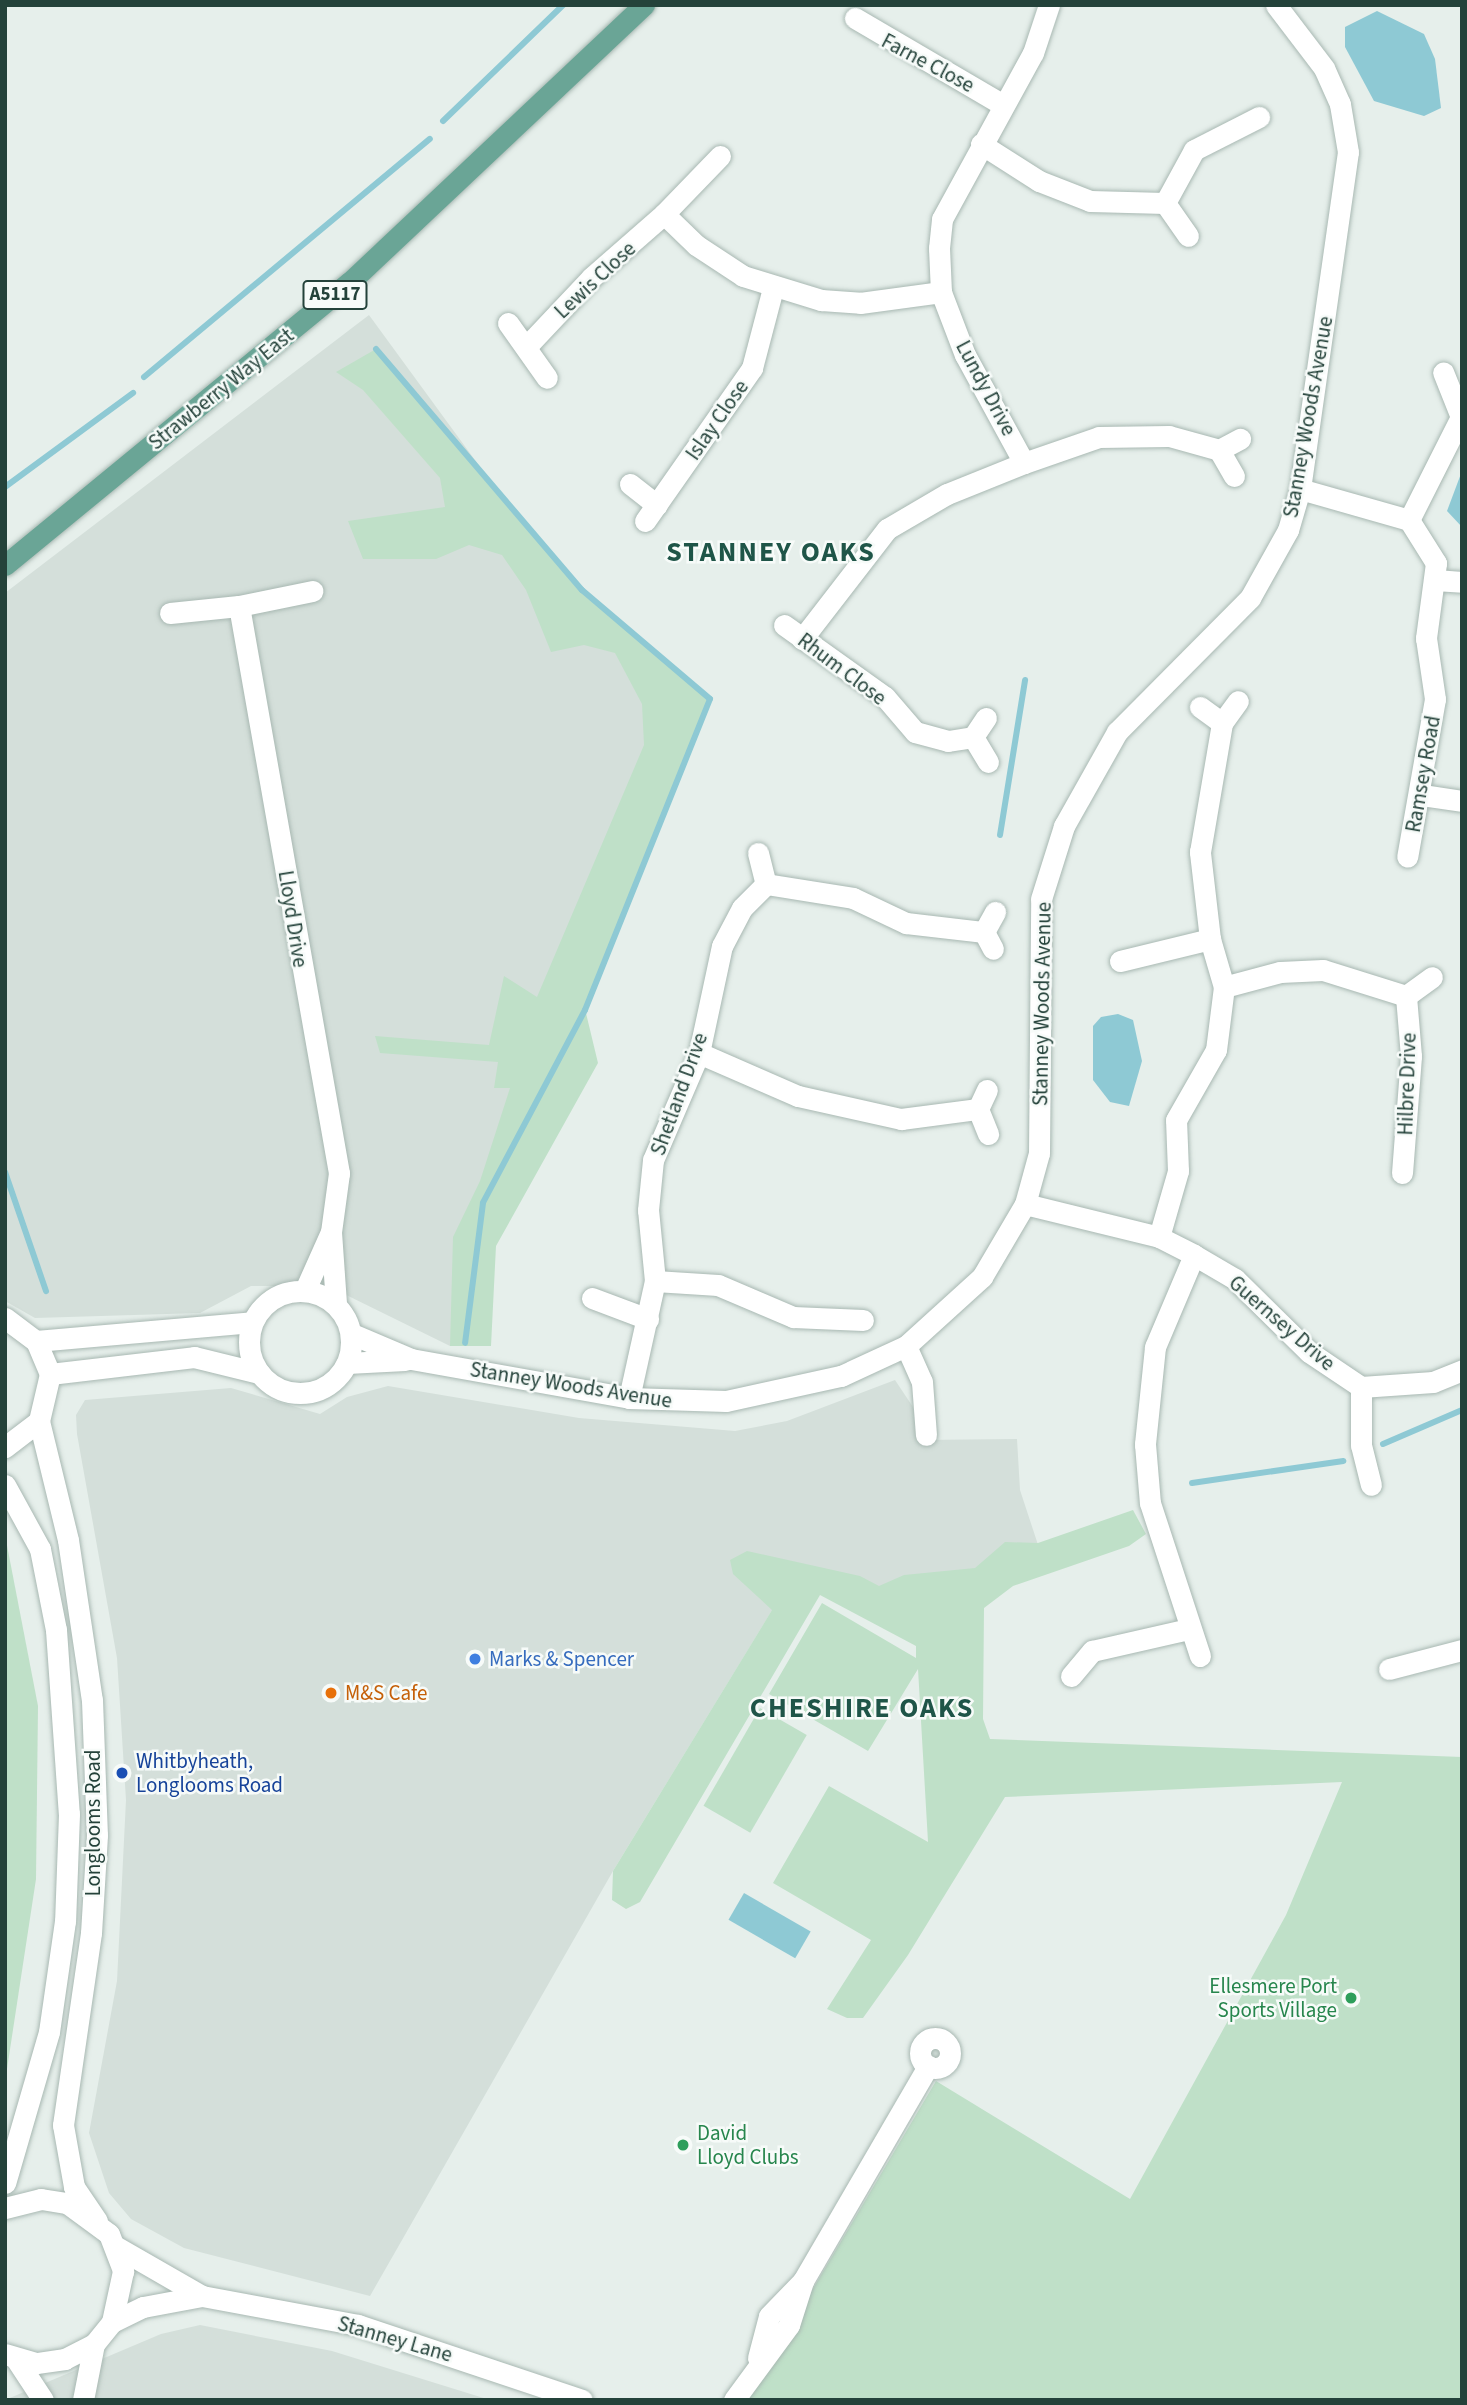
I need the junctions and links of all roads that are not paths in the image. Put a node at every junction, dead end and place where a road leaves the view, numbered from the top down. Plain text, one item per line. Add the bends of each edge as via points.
1 (644, 5) edge
2 (1049, 5) edge
3 (1276, 5) edge
4 (855, 17) edge
5 (1003, 105) junction
6 (1259, 117) dead end
7 (981, 144) junction
8 (720, 156) dead end
9 (1165, 203) junction
10 (664, 214) junction
11 (1188, 236) dead end
12 (773, 288) junction
13 (941, 292) junction
14 (508, 323) dead end
15 (526, 347) junction
16 (1443, 372) dead end
17 (547, 378) dead end
18 (1461, 417) edge
19 (1240, 439) dead end
20 (1219, 450) junction
21 (1024, 463) junction
22 (1234, 476) dead end
23 (630, 484) dead end
24 (1300, 489) junction
25 (1409, 520) junction
26 (6, 565) edge
27 (1435, 580) junction
28 (1462, 582) edge
29 (312, 591) dead end
30 (240, 606) junction
31 (170, 613) dead end
32 (784, 625) dead end
33 (802, 639) junction
34 (1238, 701) dead end
35 (1200, 707) dead end
36 (986, 719) dead end
37 (1223, 723) junction
38 (973, 737) junction
39 (988, 762) dead end
40 (1422, 795) junction
41 (1462, 801) edge
42 (758, 853) dead end
43 (1407, 857) dead end
44 (766, 884) junction
45 (995, 912) dead end
46 (1210, 939) junction
47 (1120, 961) dead end
48 (1432, 977) dead end
49 (1224, 987) junction
50 (1406, 996) junction
51 (699, 1053) junction
52 (988, 1134) dead end
53 (1402, 1172) dead end
54 (1025, 1204) junction
55 (331, 1232) junction
56 (1159, 1237) junction
57 (1194, 1255) junction
58 (655, 1281) junction
59 (305, 1290) junction
60 (592, 1298) dead end
61 (336, 1304) junction
62 (5, 1318) edge
63 (648, 1319) junction
64 (863, 1320) dead end
65 (252, 1322) junction
66 (352, 1334) junction
67 (36, 1341) junction
68 (906, 1346) junction
69 (411, 1359) junction
70 (347, 1363) junction
71 (1462, 1370) edge
72 (259, 1373) junction
73 (50, 1374) junction
74 (1361, 1387) junction
75 (629, 1398) junction
76 (39, 1421) junction
77 (926, 1435) dead end
78 (5, 1447) edge
79 (5, 1485) edge
80 (1371, 1485) dead end
81 (1189, 1629) junction
82 (1462, 1650) edge
83 (1200, 1656) dead end
84 (1072, 1660) dead end
85 (1389, 1669) dead end
86 (928, 2066) dead end
87 (5, 2183) edge
88 (5, 2208) edge
89 (97, 2221) junction
90 (115, 2246) junction
91 (202, 2296) junction
92 (112, 2322) junction
93 (94, 2344) junction
94 (11, 2356) edge
95 (43, 2400) edge
96 (83, 2400) edge
97 (582, 2400) edge
98 (734, 2400) edge

1 - 26 main road, Strawberry Way East / A5117 via 350,282
2 - 5 street, Lundy Drive via 1032,53
3 - 24 street, Stanney Woods Avenue via 1324,68 1340,104 1348,152
4 - 5 street, Farne Close
5 - 7 street, Lundy Drive
6 - 9 street via 1194,150
7 - 9 street via 1039,181 1090,201
7 - 13 street, Lundy Drive via 942,219
8 - 10 street, Lewis Close
9 - 11 street
10 - 12 street via 696,245
10 - 15 street, Lewis Close via 592,276
12 - 13 street via 860,303
12 - 23 street, Islay Close via 752,368 651,513
13 - 21 street, Lundy Drive via 965,355
14 - 15 street
15 - 17 street
16 - 18 street
18 - 25 street
19 - 20 street
20 - 21 street via 1145,433 1100,437
20 - 22 street
21 - 33 street, Lundy Drive via 947,494 887,529
24 - 25 street
24 - 54 street, Stanney Woods Avenue via 1288,530 1250,598 1117,732 1064,825 1041,899 1039,1153
25 - 27 street, Ramsey Road via 1429,545
27 - 28 street
27 - 40 street, Ramsey Road via 1426,638 1435,699
29 - 30 street
30 - 31 street
30 - 55 street, Lloyd Drive via 339,1173
32 - 33 street, Rhum Close
33 - 38 street, Rhum Close via 885,697 915,732 948,741
34 - 37 street
35 - 37 street
36 - 38 street
37 - 46 street via 1200,852
38 - 39 street
40 - 41 street
40 - 43 street, Ramsey Road
42 - 44 street
44 - 45 street via 853,898 906,923 989,941
44 - 51 street, Shetland Drive via 742,908 722,946
46 - 47 street
46 - 49 street
48 - 50 street
49 - 50 street via 1280,972 1323,970
49 - 56 street via 1216,1050 1176,1120 1178,1171
50 - 53 street, Hilbre Drive via 1411,1056
51 - 52 street via 798,1096 901,1119 983,1099
51 - 58 street, Shetland Drive via 653,1160 648,1210
54 - 56 street, Guernsey Drive
54 - 68 street, Stanney Woods Avenue via 982,1277
55 - 59 street, Lloyd Drive
55 - 61 street, Lloyd Drive
56 - 57 street, Guernsey Drive
57 - 74 street, Guernsey Drive via 1235,1279 1309,1352
57 - 81 street via 1154,1347 1145,1444 1150,1503
58 - 63 street, Shetland Drive
58 - 64 street via 718,1285 793,1317
59 - 61 street
59 - 65 street via 273,1297
60 - 63 street
61 - 66 street
62 - 67 street
63 - 75 street, Shetland Drive
65 - 67 street
65 - 72 street via 251,1357
66 - 69 street, Stanney Woods Avenue
66 - 70 street
67 - 73 street
68 - 75 street, Stanney Woods Avenue via 841,1376 776,1393 726,1401
68 - 77 street via 922,1382
69 - 70 street, Stanney Woods Avenue
69 - 75 street, Stanney Woods Avenue
70 - 72 street via 326,1386 310,1392 278,1388
71 - 74 street via 1433,1382
72 - 73 street via 194,1357
73 - 76 street
74 - 80 street via 1361,1445
76 - 78 street
76 - 89 street, Longlooms Road via 68,1540 92,1700 97,1835 92,1921 63,2125 70,2175
79 - 87 street, Longlooms Road via 40,1549 54,1617 69,1814 65,1921 49,2032
81 - 83 street
81 - 84 street via 1111,1644
82 - 85 street
86 - 98 street via 803,2281 769,2316 758,2358
88 - 89 street via 41,2199 68,2203
89 - 90 street, Longlooms Road
90 - 91 street, Stanney Lane
90 - 92 street via 122,2296
91 - 92 street, Stanney Lane via 143,2307
91 - 97 street, Stanney Lane via 358,2325
92 - 93 street
93 - 94 street via 65,2359
93 - 96 street
94 - 95 street

